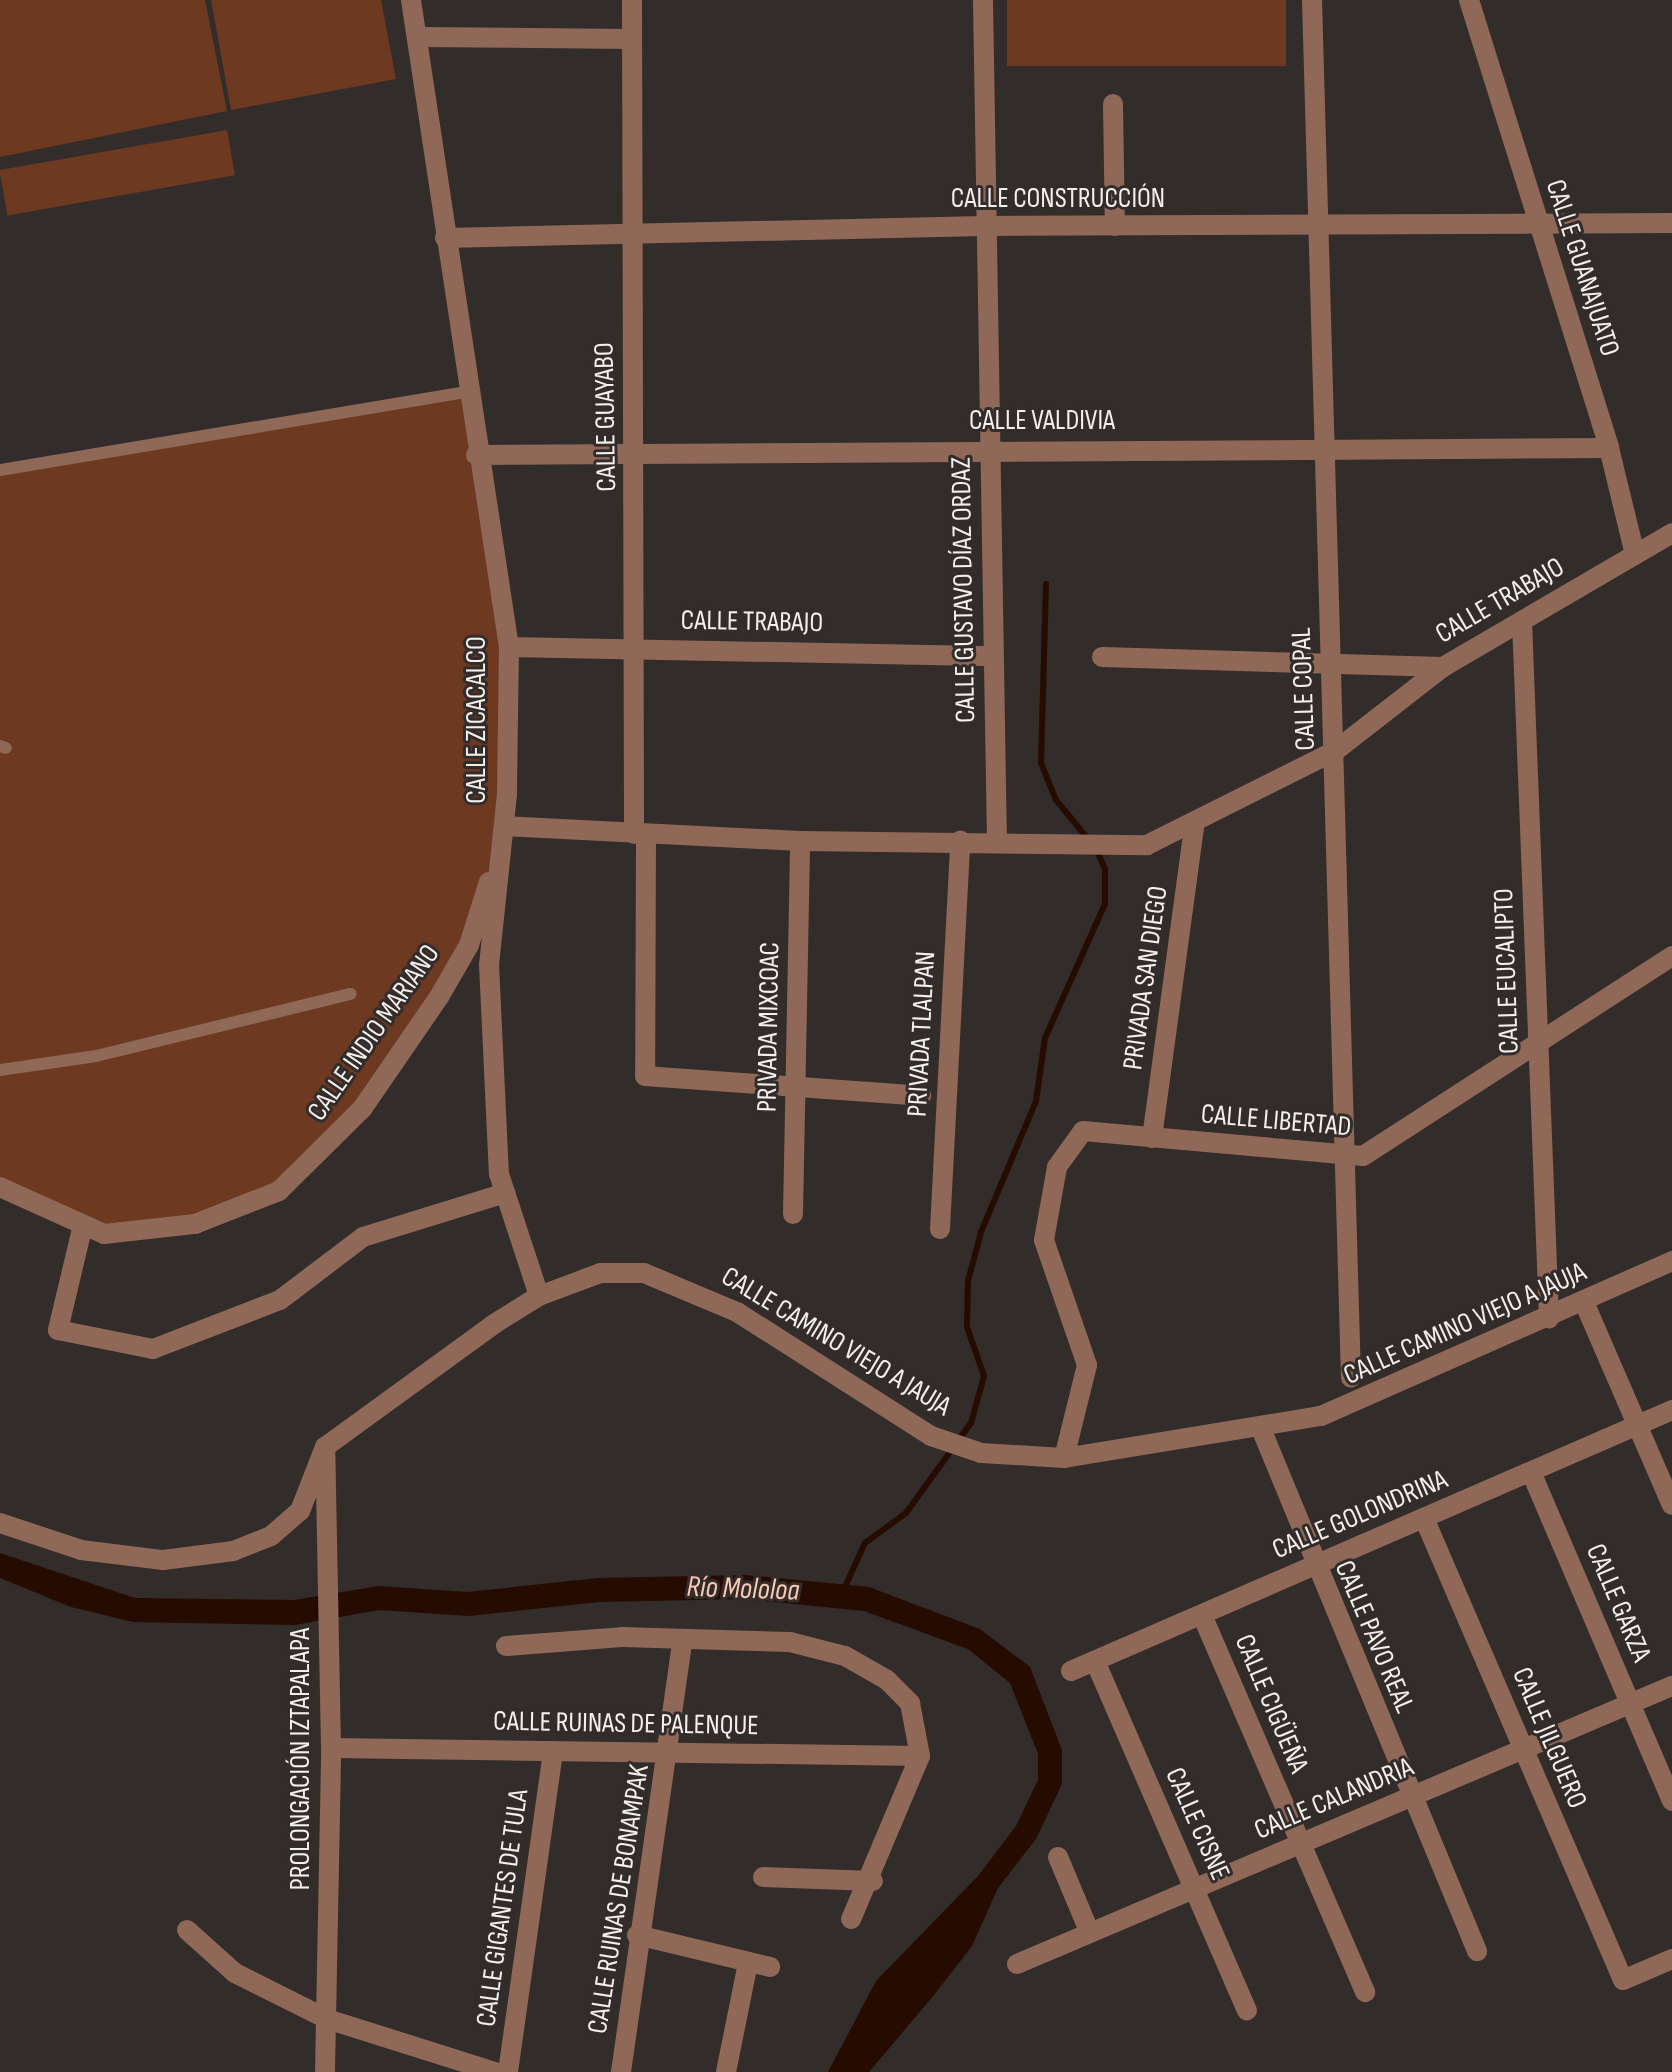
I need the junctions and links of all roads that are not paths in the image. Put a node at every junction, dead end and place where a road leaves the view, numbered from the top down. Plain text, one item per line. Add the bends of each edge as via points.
1 (411, 0) edge
2 (632, 0) edge
3 (983, 0) edge
4 (1312, 0) edge
5 (1469, 0) edge
6 (417, 37) junction
7 (632, 39) junction
8 (1113, 104) dead end
9 (1672, 223) edge
10 (984, 226) junction
11 (1115, 226) junction
12 (1538, 226) junction
13 (1316, 228) junction
14 (632, 236) junction
15 (445, 238) junction
16 (467, 392) junction
17 (1321, 448) junction
18 (1609, 448) junction
19 (989, 449) junction
20 (636, 453) junction
21 (476, 455) junction
22 (0, 470) edge
23 (1672, 533) edge
24 (1635, 555) junction
25 (1522, 621) junction
26 (509, 647) junction
27 (635, 647) junction
28 (993, 656) junction
29 (1102, 657) dead end
30 (1333, 665) junction
31 (1443, 667) junction
32 (1335, 751) junction
33 (1194, 826) junction
34 (504, 830) junction
35 (640, 835) junction
36 (800, 841) junction
37 (960, 841) junction
38 (997, 842) junction
39 (1672, 956) edge
40 (351, 994) dead end
41 (1539, 1047) junction
42 (0, 1070) edge
43 (797, 1090) junction
44 (921, 1096) dead end
45 (1152, 1138) junction
46 (1341, 1159) junction
47 (0, 1187) edge
48 (505, 1193) junction
49 (793, 1214) dead end
50 (82, 1229) junction
51 (940, 1229) dead end
52 (1672, 1261) edge
53 (539, 1296) junction
54 (1584, 1302) junction
55 (1549, 1318) junction
56 (1351, 1377) dead end
57 (1672, 1410) edge
58 (1637, 1425) junction
59 (1262, 1431) junction
60 (325, 1447) junction
61 (1064, 1458) junction
62 (1531, 1472) junction
63 (1672, 1505) edge
64 (1424, 1518) junction
65 (0, 1523) edge
66 (1313, 1566) junction
67 (1202, 1615) junction
68 (683, 1639) junction
69 (506, 1646) dead end
70 (1095, 1661) junction
71 (1071, 1671) dead end
72 (1672, 1686) edge
73 (1630, 1703) junction
74 (331, 1748) junction
75 (1524, 1749) junction
76 (553, 1751) junction
77 (669, 1753) junction
78 (920, 1756) junction
79 (1411, 1797) junction
80 (1672, 1801) edge
81 (1300, 1844) junction
82 (1058, 1857) dead end
83 (763, 1877) dead end
84 (873, 1881) junction
85 (1195, 1889) junction
86 (851, 1919) dead end
87 (187, 1930) dead end
88 (1090, 1933) junction
89 (637, 1935) junction
90 (1477, 1951) dead end
91 (1672, 1959) edge
92 (748, 1963) junction
93 (1017, 1964) dead end
94 (770, 1967) dead end
95 (1365, 1992) dead end
96 (1247, 2010) dead end
97 (327, 2019) junction
98 (325, 2072) edge
99 (495, 2072) edge
100 (508, 2072) edge
101 (621, 2072) edge
102 (726, 2072) edge

1 - 6 street, CALLE ZICACALCO
2 - 7 street, CALLE GUAYABO
3 - 10 street, CALLE GUSTAVO DÍAZ ORDAZ
4 - 13 street, CALLE COPAL
5 - 12 street, CALLE GUANAJUATO
6 - 7 street
6 - 15 street, CALLE ZICACALCO
7 - 14 street, CALLE GUAYABO
8 - 11 street
9 - 12 street, CALLE CONSTRUCCIÓN
10 - 11 street, CALLE CONSTRUCCIÓN
10 - 14 street, CALLE CONSTRUCCIÓN
10 - 19 street, CALLE GUSTAVO DÍAZ ORDAZ
11 - 13 street, CALLE CONSTRUCCIÓN
12 - 13 street, CALLE CONSTRUCCIÓN
12 - 18 street, CALLE GUANAJUATO
13 - 17 street, CALLE COPAL
14 - 15 street, CALLE CONSTRUCCIÓN
14 - 20 street, CALLE GUAYABO
15 - 16 street, CALLE ZICACALCO
16 - 21 street, CALLE ZICACALCO
16 - 22 lane
17 - 18 street, CALLE VALDIVIA
17 - 19 street, CALLE VALDIVIA
17 - 30 street, CALLE COPAL
18 - 24 street, CALLE GUANAJUATO
19 - 20 street, CALLE VALDIVIA
19 - 28 street, CALLE GUSTAVO DÍAZ ORDAZ
20 - 21 street, CALLE VALDIVIA
20 - 27 street, CALLE GUAYABO
21 - 26 street, CALLE ZICACALCO
23 - 24 street, CALLE TRABAJO
24 - 25 street, CALLE TRABAJO
25 - 31 street, CALLE TRABAJO
25 - 41 street, CALLE EUCALIPTO
26 - 27 street, CALLE TRABAJO
26 - 34 street, CALLE ZICACALCO
27 - 28 street, CALLE TRABAJO
27 - 35 street, CALLE GUAYABO
28 - 38 street, CALLE GUSTAVO DÍAZ ORDAZ
29 - 30 street, CALLE TRABAJO
30 - 31 street, CALLE TRABAJO
30 - 32 street, CALLE COPAL
31 - 32 street
32 - 33 street
32 - 46 street, CALLE COPAL
33 - 38 street via 1147,845
33 - 45 street, PRIVADA SAN DIEGO
34 - 35 street
34 - 48 street, CALLE ZICACALCO via 489,964
34 - 50 street, CALLE INDIO MARIANO via 469,945 439,997 318,1158 279,1191 195,1224 140,1234
35 - 36 street
35 - 43 street, CALLE GUAYABO via 645,1076
36 - 37 street
36 - 43 street, PRIVADA MIXCOAC
37 - 38 street
37 - 51 street, PRIVADA TLALPAN
39 - 41 street, CALLE LIBERTAD
40 - 42 lane via 96,1056
41 - 46 street, CALLE LIBERTAD via 1363,1156
41 - 55 street, CALLE EUCALIPTO
43 - 44 street
43 - 49 street, PRIVADA MIXCOAC
45 - 46 street, CALLE LIBERTAD
45 - 61 street, CALLE LIBERTAD via 1083,1131 1057,1167 1044,1240 1087,1365
46 - 56 street, CALLE COPAL
47 - 50 street, CALLE INDIO MARIANO
48 - 50 street via 363,1237 280,1300 153,1349 58,1330
48 - 53 street, CALLE ZICACALCO
52 - 54 street, CALLE CAMINO VIEJO A JAUJA
53 - 60 street, CALLE CAMINO VIEJO A JAUJA
53 - 61 street, CALLE CAMINO VIEJO A JAUJA via 601,1273 644,1273 688,1285 931,1436 981,1453
54 - 55 street, CALLE CAMINO VIEJO A JAUJA
54 - 58 street
55 - 59 street, CALLE CAMINO VIEJO A JAUJA via 1373,1397
57 - 58 street, CALLE GOLONDRINA
58 - 62 street, CALLE GOLONDRINA
58 - 63 street
59 - 61 street, CALLE CAMINO VIEJO A JAUJA
59 - 66 street, CALLE PAVO REAL
60 - 65 street via 300,1511 271,1536 233,1551 163,1560 81,1550
60 - 74 street, PROLONGACIÓN IZTAPALAPA
62 - 64 street, CALLE GOLONDRINA
62 - 73 street, CALLE GARZA
64 - 66 street, CALLE GOLONDRINA
64 - 75 street, CALLE JILGUERO
66 - 67 street, CALLE GOLONDRINA
66 - 79 street, CALLE PAVO REAL
67 - 70 street, CALLE GOLONDRINA
67 - 81 street, CALLE CIGÜEÑA
68 - 69 street
68 - 77 street, CALLE RUINAS DE BONAMPAK
68 - 78 street via 790,1642 845,1656 887,1680 910,1703
70 - 71 street, CALLE GOLONDRINA
70 - 85 street, CALLE CISNE
72 - 73 street, CALLE CALANDRIA
73 - 75 street, CALLE CALANDRIA
73 - 80 street, CALLE GARZA
74 - 76 street, CALLE RUINAS DE PALENQUE
74 - 97 street, PROLONGACIÓN IZTAPALAPA
75 - 79 street, CALLE CALANDRIA
75 - 91 street, CALLE JILGUERO via 1623,1980
76 - 77 street, CALLE RUINAS DE PALENQUE
76 - 100 street, CALLE GIGANTES DE TULA
77 - 78 street, CALLE RUINAS DE PALENQUE
77 - 89 street, CALLE RUINAS DE BONAMPAK
78 - 84 street
79 - 81 street, CALLE CALANDRIA
79 - 90 street, CALLE PAVO REAL
81 - 85 street, CALLE CALANDRIA
81 - 95 street, CALLE CIGÜEÑA
82 - 88 street
83 - 84 street
84 - 86 street
85 - 88 street, CALLE CALANDRIA
85 - 96 street, CALLE CISNE
87 - 97 street via 235,1973
88 - 93 street, CALLE CALANDRIA
89 - 92 street
89 - 101 street, CALLE RUINAS DE BONAMPAK
92 - 94 street
92 - 102 street
97 - 98 street, PROLONGACIÓN IZTAPALAPA
97 - 99 street

